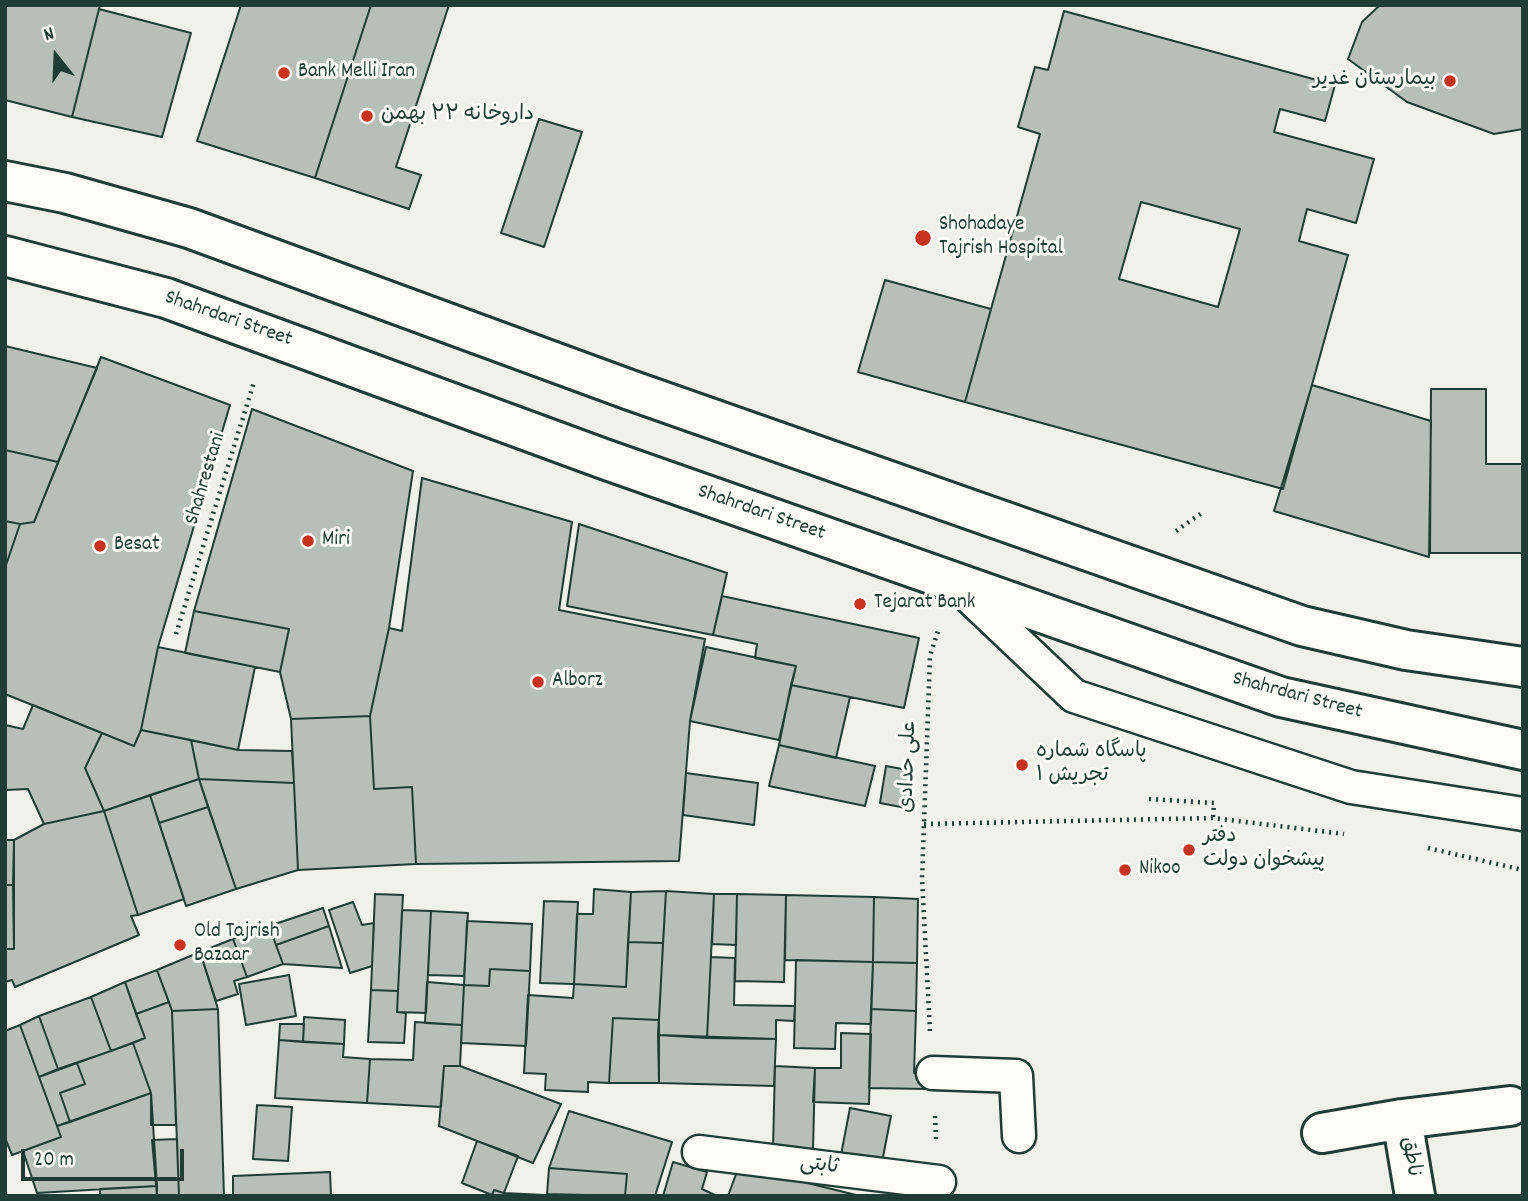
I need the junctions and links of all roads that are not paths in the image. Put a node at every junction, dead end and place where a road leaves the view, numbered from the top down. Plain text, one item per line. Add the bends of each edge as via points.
1 (5, 181) edge
2 (5, 256) edge
3 (953, 582) junction
4 (1523, 667) edge
5 (1523, 750) edge
6 (1523, 814) edge
7 (933, 1073) dead end
8 (1510, 1107) dead end
9 (1402, 1119) junction
10 (1322, 1133) dead end
11 (1019, 1136) dead end
12 (712, 1162) dead end
13 (939, 1182) dead end
14 (1415, 1196) edge

1 - 4 main road via 189,228 1302,626 1406,650
2 - 3 main road, Shahrdari Street via 166,298
3 - 5 main road, Shahrdari Street via 1282,697
3 - 6 lane via 1074,696 1351,787
7 - 11 lane via 1016,1076
8 - 9 main road
9 - 10 main road
9 - 14 main road, ناطق
12 - 13 lane, ثابتی

